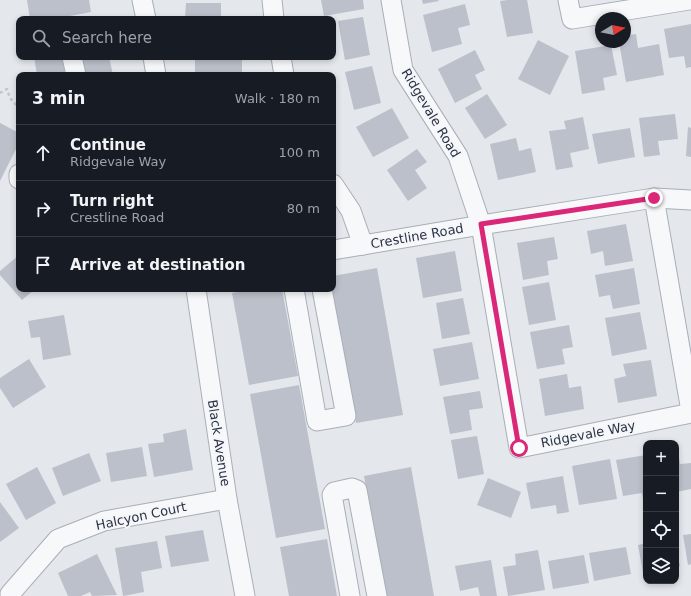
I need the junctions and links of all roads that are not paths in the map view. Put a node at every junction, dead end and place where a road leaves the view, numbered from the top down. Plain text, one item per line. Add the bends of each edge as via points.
1 (142, 0) edge
2 (272, 0) edge
3 (391, 0) edge
4 (568, 0) edge
5 (689, 0) edge
6 (145, 16) edge
7 (274, 16) edge
8 (73, 60) edge
9 (154, 60) edge
10 (282, 60) edge
11 (75, 72) edge
12 (156, 72) edge
13 (284, 72) edge
14 (336, 188) edge
15 (654, 198) junction
16 (691, 200) edge
17 (481, 224) junction
18 (363, 245) junction
19 (336, 250) edge
20 (196, 292) edge
21 (295, 292) edge
22 (323, 292) edge
23 (691, 412) edge
24 (228, 499) junction
25 (10, 594) dead end
26 (245, 596) edge
27 (350, 596) edge
28 (377, 596) edge

1 - 6 street
2 - 7 street
3 - 17 street, Ridgevale Road via 403,70 458,156
4 - 5 street via 572,19
8 - 11 street
9 - 12 street
10 - 13 street
14 - 18 street via 351,211
15 - 16 street, Crestline Road
15 - 17 street, Crestline Road
15 - 23 street, Ridgevale Way
17 - 18 street, Crestline Road
17 - 23 street, Ridgevale Way via 519,448
18 - 19 street, Crestline Road
20 - 24 street, Black Avenue
21 - 22 street via 317,421 346,416
24 - 25 street, Halcyon Court via 104,521 58,539
24 - 26 street, Black Avenue
27 - 28 street via 332,495 334,492 352,488 357,490

